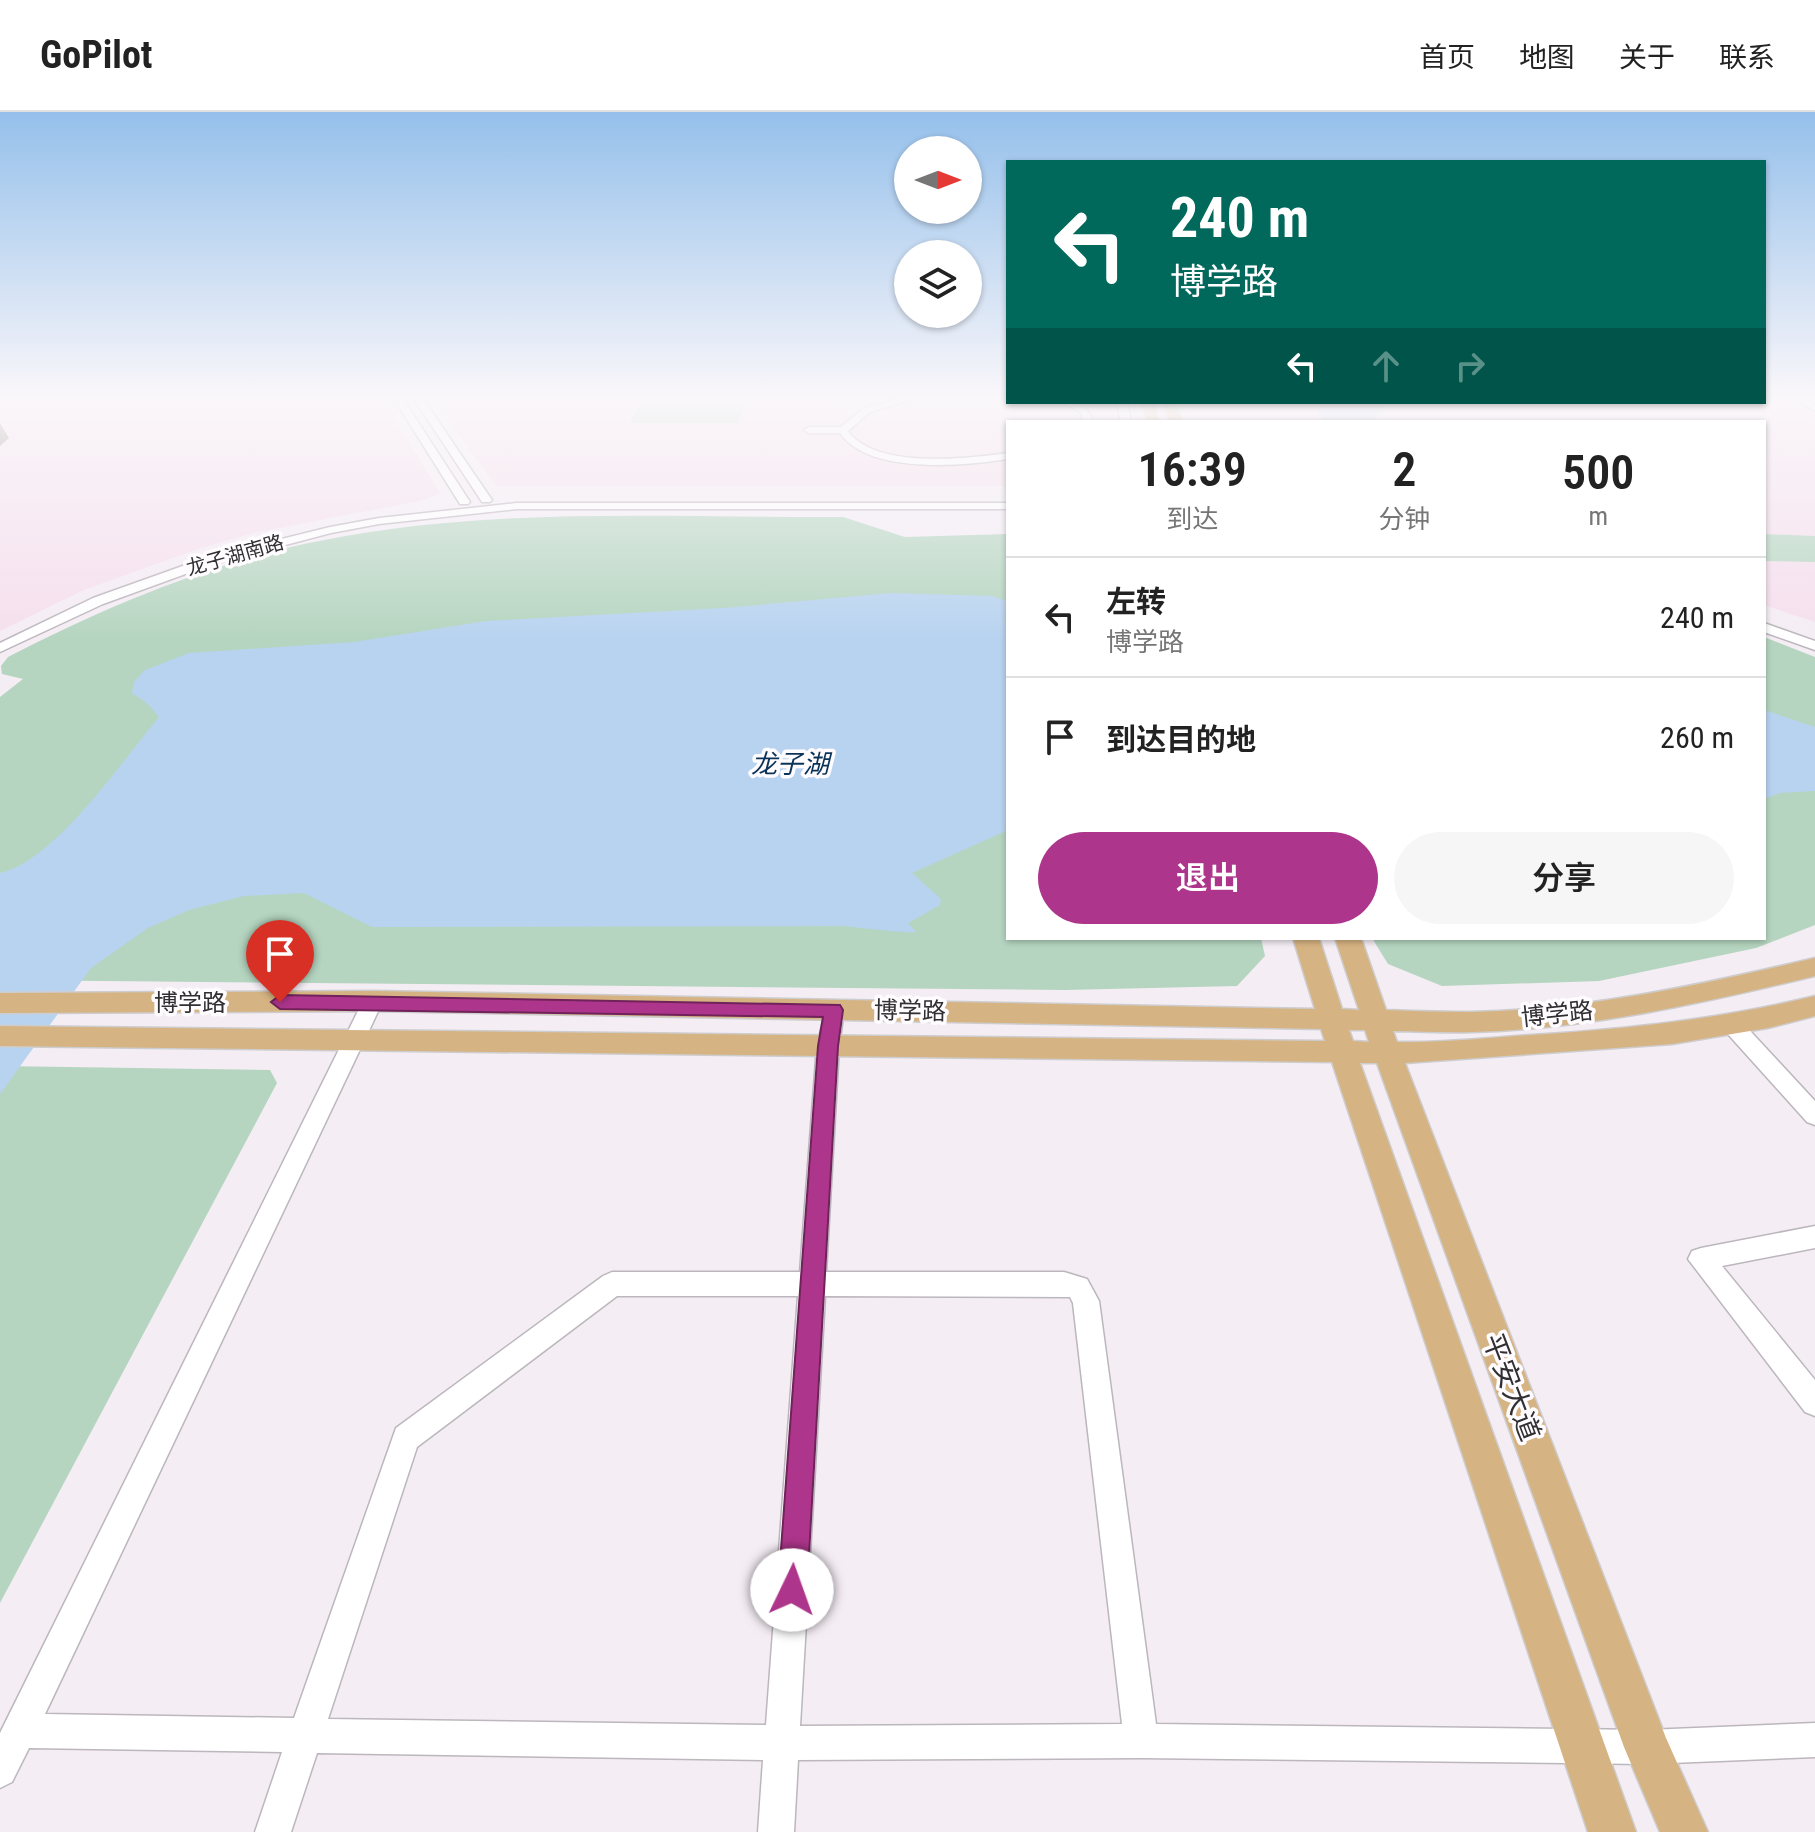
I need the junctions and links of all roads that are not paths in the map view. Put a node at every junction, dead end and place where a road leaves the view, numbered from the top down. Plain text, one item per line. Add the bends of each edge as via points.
1 (449, 479) edge
2 (469, 479) edge
3 (1006, 496) edge
4 (464, 502) junction
5 (485, 504) junction
6 (1006, 506) edge
7 (1766, 615) edge
8 (1766, 628) edge
9 (1815, 633) edge
10 (0, 635) edge
11 (1815, 646) edge
12 (0, 648) edge
13 (1307, 940) edge
14 (1349, 940) edge
15 (1815, 967) edge
16 (373, 1001) junction
17 (0, 1003) edge
18 (1815, 1006) edge
19 (834, 1010) junction
20 (1733, 1026) junction
21 (0, 1036) edge
22 (1337, 1036) junction
23 (1382, 1037) junction
24 (355, 1040) junction
25 (828, 1046) junction
26 (1815, 1116) edge
27 (1815, 1237) edge
28 (811, 1284) junction
29 (1815, 1402) edge
30 (20, 1731) junction
31 (306, 1736) junction
32 (1815, 1740) edge
33 (1141, 1741) junction
34 (783, 1743) junction
35 (1581, 1745) junction
36 (1647, 1747) junction
37 (0, 1770) edge
38 (273, 1832) edge
39 (776, 1832) edge
40 (1612, 1832) edge
41 (1684, 1832) edge

1 - 4 street
2 - 5 street
3 - 5 street via 605,496
4 - 5 street, 龙子湖南路
4 - 10 street, 龙子湖南路 via 352,518 213,550 88,594
5 - 6 street
5 - 12 street, 龙子湖南路 via 330,530 209,561 98,601
7 - 9 street
8 - 11 street
13 - 22 main road, 平安大道
14 - 23 main road, 平安大道
15 - 23 main road, 博学路 via 1601,1010
16 - 17 main road, 博学路
16 - 19 main road, 博学路
16 - 24 street
18 - 20 main road, 博学路
19 - 22 main road, 博学路
19 - 25 street
20 - 23 main road, 博学路 via 1622,1038
20 - 26 street
21 - 24 main road, 博学路
22 - 23 main road, 博学路
22 - 25 main road, 博学路
22 - 35 main road, 平安大道
23 - 36 main road, 平安大道
24 - 25 main road, 博学路
24 - 30 street
25 - 28 street
27 - 29 street via 1701,1259
28 - 31 street via 612,1284 406,1438
28 - 33 street via 1078,1287 1086,1301
28 - 34 street
30 - 31 street
30 - 37 street
31 - 34 street
31 - 38 street
32 - 36 street
33 - 34 street
33 - 35 street
34 - 39 street
35 - 36 street
35 - 40 main road, 平安大道
36 - 41 main road, 平安大道

